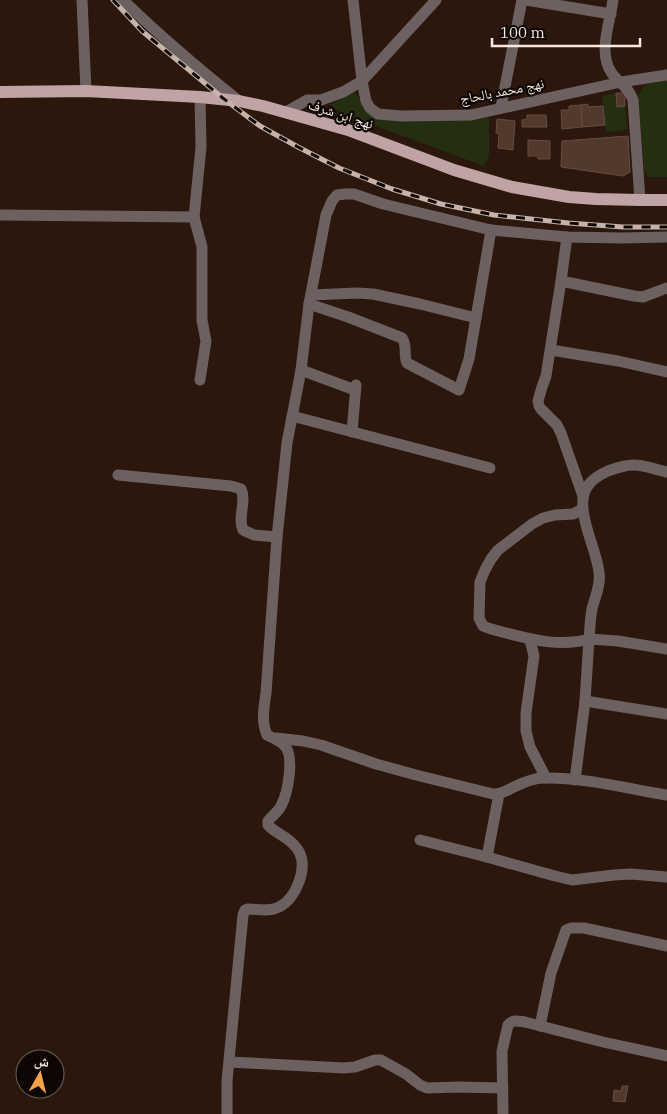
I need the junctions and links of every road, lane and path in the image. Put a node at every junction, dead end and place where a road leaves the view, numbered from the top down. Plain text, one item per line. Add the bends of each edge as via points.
1 (82, 0) edge
2 (124, 0) edge
3 (353, 0) edge
4 (436, 0) edge
5 (524, 0) edge
6 (613, 0) edge
7 (611, 14) junction
8 (667, 75) edge
9 (362, 81) junction
10 (621, 82) junction
11 (0, 92) edge
12 (86, 92) junction
13 (200, 97) junction
14 (239, 101) junction
15 (502, 107) junction
16 (286, 112) junction
17 (640, 200) junction
18 (667, 200) edge
19 (0, 215) edge
20 (194, 217) junction
21 (491, 230) junction
22 (567, 237) junction
23 (667, 237) edge
24 (562, 281) junction
25 (667, 288) edge
26 (310, 299) junction
27 (476, 318) junction
28 (551, 350) junction
29 (301, 370) junction
30 (667, 372) edge
31 (200, 380) dead end
32 (292, 416) junction
33 (352, 432) junction
34 (490, 468) dead end
35 (667, 472) edge
36 (118, 475) dead end
37 (583, 496) junction
38 (583, 509) junction
39 (277, 537) junction
40 (530, 640) junction
41 (589, 640) junction
42 (667, 649) edge
43 (585, 700) junction
44 (667, 714) edge
45 (274, 738) junction
46 (546, 778) junction
47 (575, 780) junction
48 (499, 794) junction
49 (667, 795) edge
50 (420, 840) dead end
51 (487, 857) junction
52 (667, 877) edge
53 (667, 946) edge
54 (540, 1026) junction
55 (667, 1056) edge
56 (230, 1062) junction
57 (503, 1088) junction
58 (227, 1114) edge
59 (503, 1114) edge

1 - 12 street
2 - 14 street via 188,60
3 - 9 street, نهج محمد بالحاج
4 - 9 street
5 - 7 street
5 - 15 street
6 - 7 street
7 - 10 street via 604,48 605,60 611,73
8 - 10 street, نهج محمد بالحاج
9 - 15 street, نهج محمد بالحاج via 366,101 378,114 471,115
9 - 16 street via 321,100 307,100
10 - 15 street, نهج محمد بالحاج
10 - 17 street via 633,100
11 - 12 main road, نهج ابن شرف
12 - 13 main road, نهج ابن شرف
13 - 14 main road, نهج ابن شرف
13 - 20 street via 201,147
14 - 16 main road, نهج ابن شرف
16 - 17 main road, نهج ابن شرف via 348,130 512,188 568,197
17 - 18 main road, نهج ابن شرف
19 - 20 street
20 - 31 street via 202,247 202,320 206,341
21 - 22 street
21 - 26 street via 354,194 337,195 326,215
21 - 27 street
22 - 23 street
22 - 24 street
24 - 25 street via 638,297
24 - 28 street
26 - 27 street via 373,294
26 - 27 street via 402,338 406,344 407,363 459,390 469,359
26 - 29 street
28 - 30 street
28 - 37 street via 538,404 557,425
29 - 32 street
29 - 33 street via 355,387
32 - 33 street
32 - 39 street
33 - 34 street
35 - 37 street via 642,466 622,466 590,481
36 - 39 street via 241,489 240,522 243,530 254,535
37 - 38 street
38 - 40 street via 573,514 548,516 532,524 498,550 482,576 479,618 483,626
38 - 41 street via 600,574
39 - 45 street via 263,718 267,735
40 - 41 street via 570,643
40 - 46 street via 534,656 526,731 530,747
41 - 42 street via 618,640
41 - 43 street
43 - 44 street
43 - 47 street
45 - 48 street via 321,745 376,764
45 - 56 street via 289,751 290,763 283,803 268,825 290,840 299,851 300,877 292,896 279,907 248,909 243,914
46 - 47 street
46 - 48 street via 537,778
47 - 49 street
48 - 51 street
50 - 51 street
51 - 52 street via 572,880 631,874
53 - 54 street via 584,928 566,930 551,973
54 - 55 street
54 - 57 street via 514,1020 508,1025 502,1051
56 - 57 street via 344,1068 381,1060 427,1088
56 - 58 street
57 - 59 street

